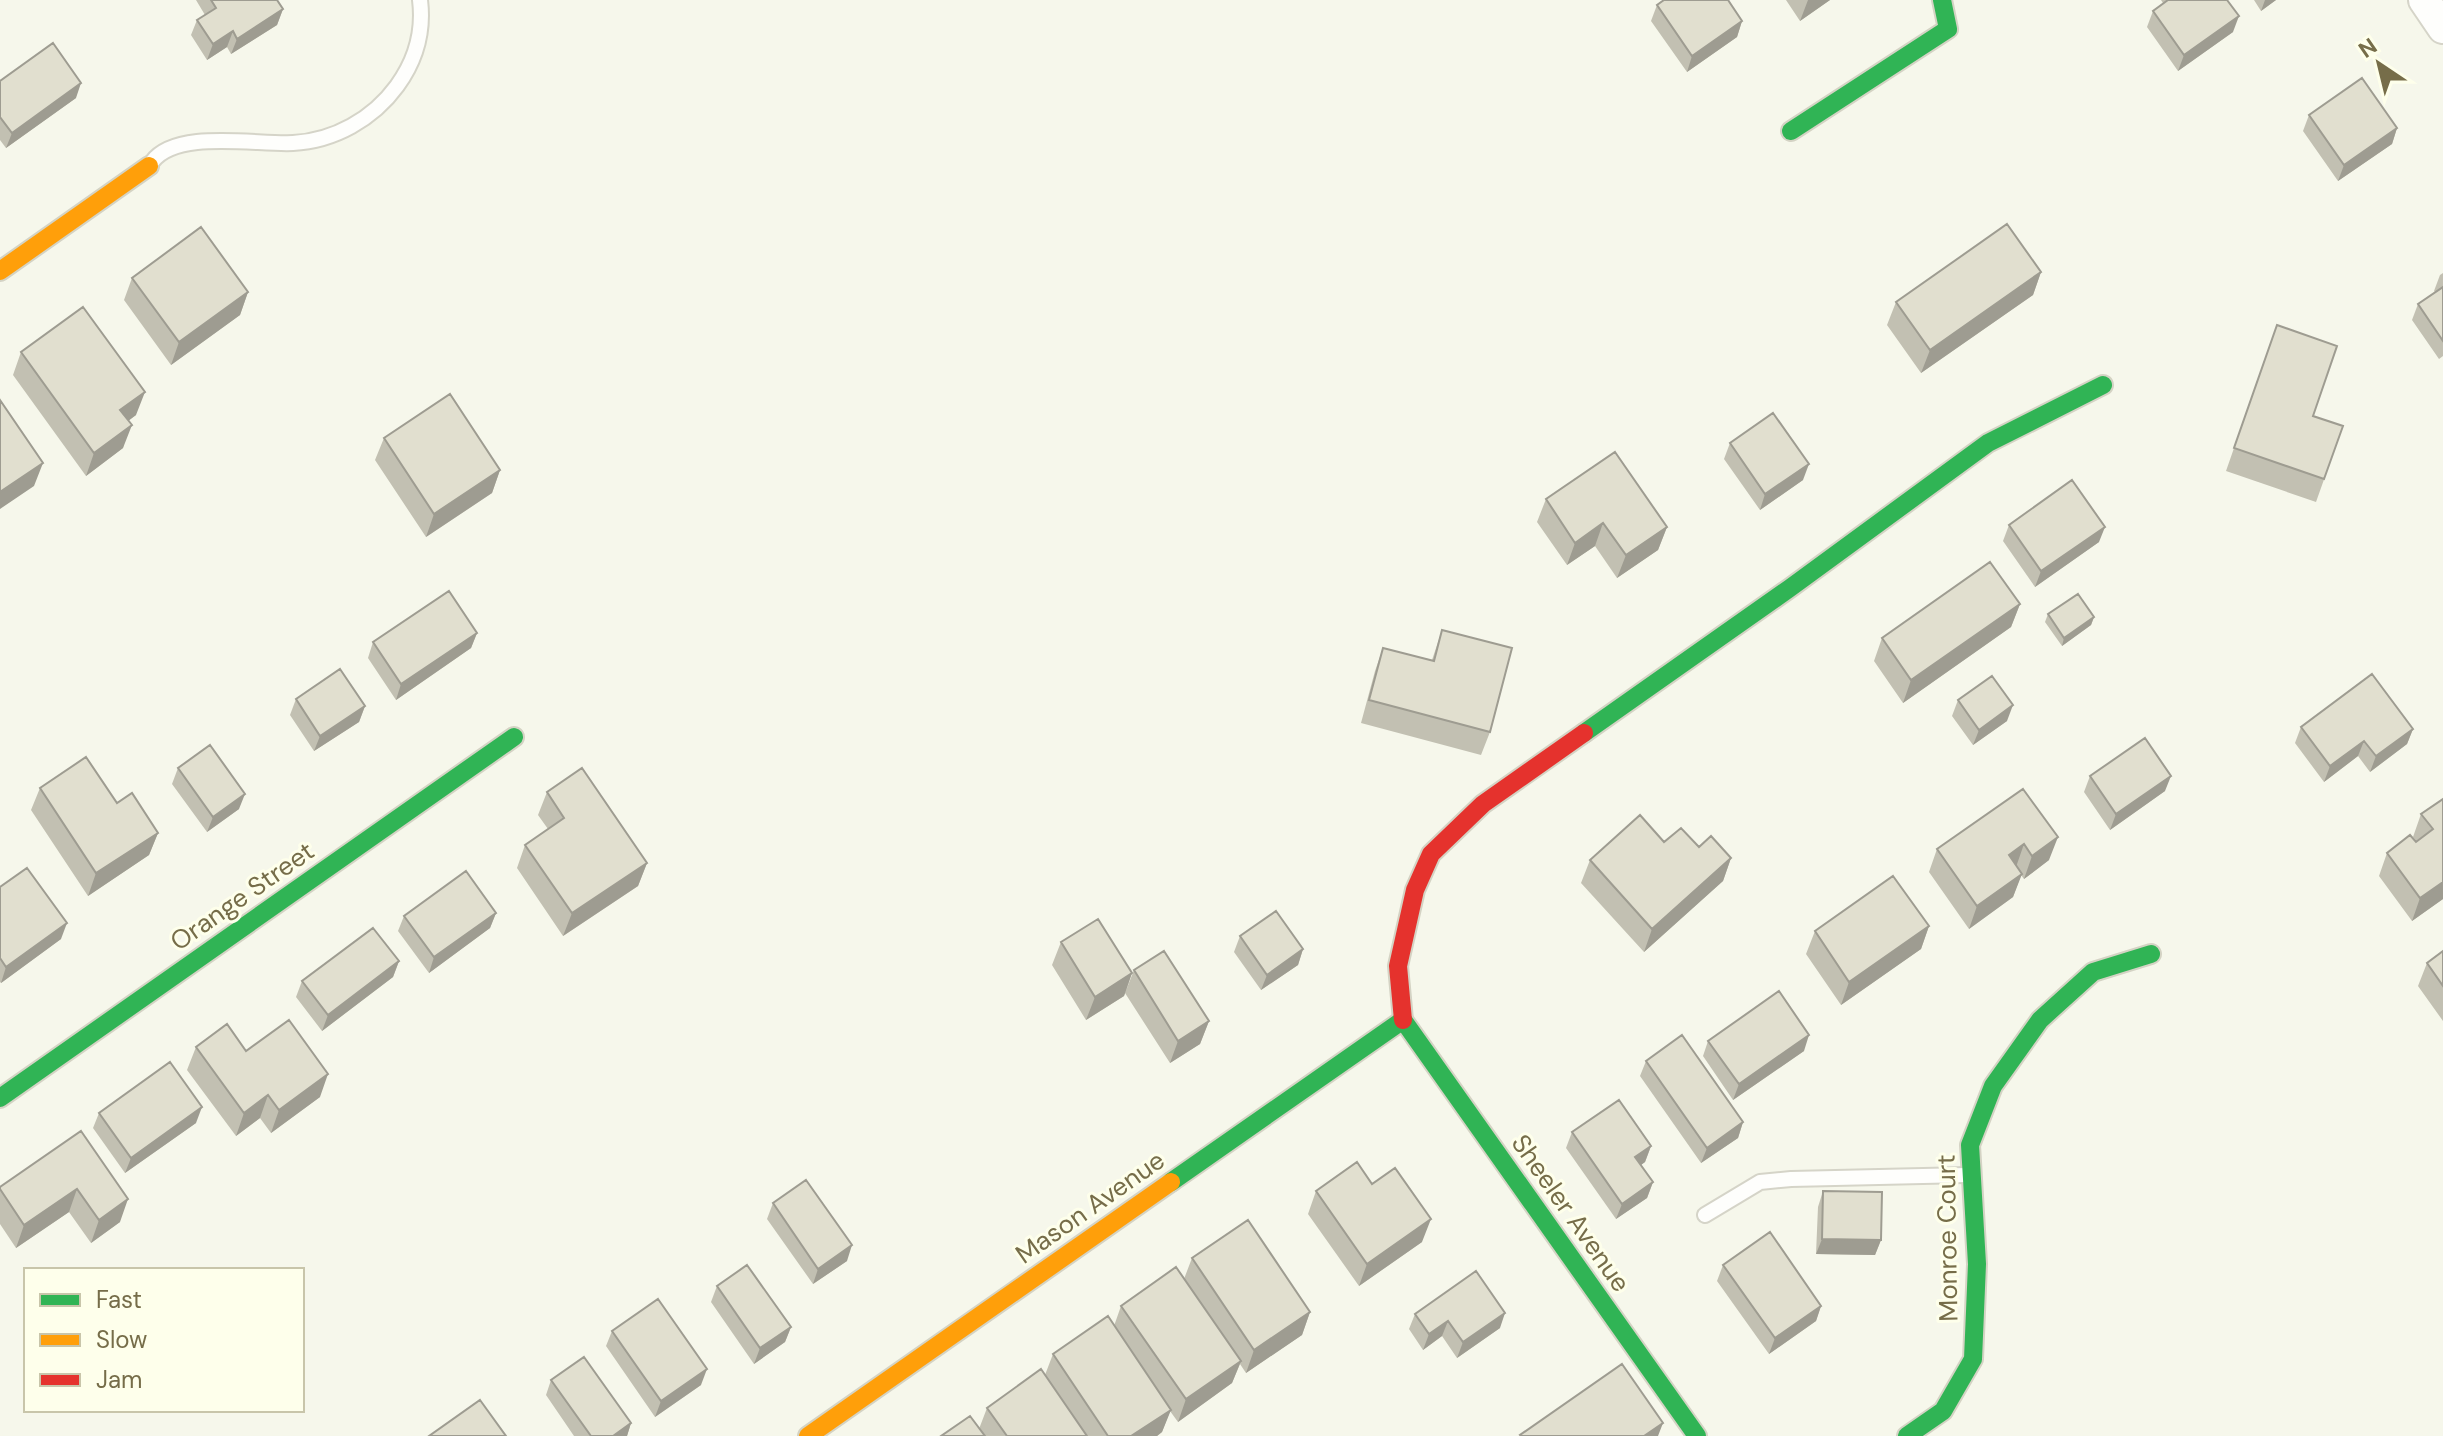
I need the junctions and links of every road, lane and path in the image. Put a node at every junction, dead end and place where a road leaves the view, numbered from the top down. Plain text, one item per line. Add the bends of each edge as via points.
1 (420, 0) edge
2 (1942, 0) edge
3 (2424, 0) edge
4 (2443, 28) edge
5 (1791, 131) dead end
6 (149, 166) joint
7 (0, 271) edge
8 (2103, 385) dead end
9 (514, 737) dead end
10 (2151, 954) dead end
11 (1403, 1020) junction
12 (0, 1098) edge
13 (1972, 1175) junction
14 (1705, 1215) dead end
15 (808, 1436) edge
16 (1697, 1436) edge
17 (1907, 1436) edge

1 - 6 lane via 419,44 405,76 362,122 295,143 191,142 167,150
2 - 5 street via 1948,29
3 - 4 street
6 - 7 street
8 - 11 street via 1988,443 1483,804 1431,854 1415,890 1398,966
9 - 12 street, Orange Street
10 - 13 street, Monroe Court via 2093,972 2040,1020 1993,1086 1970,1145
11 - 15 street, Mason Avenue
11 - 16 street, Sheeler Avenue
13 - 14 lane via 1760,1182
13 - 17 street, Monroe Court via 1977,1264 1973,1359 1943,1411

